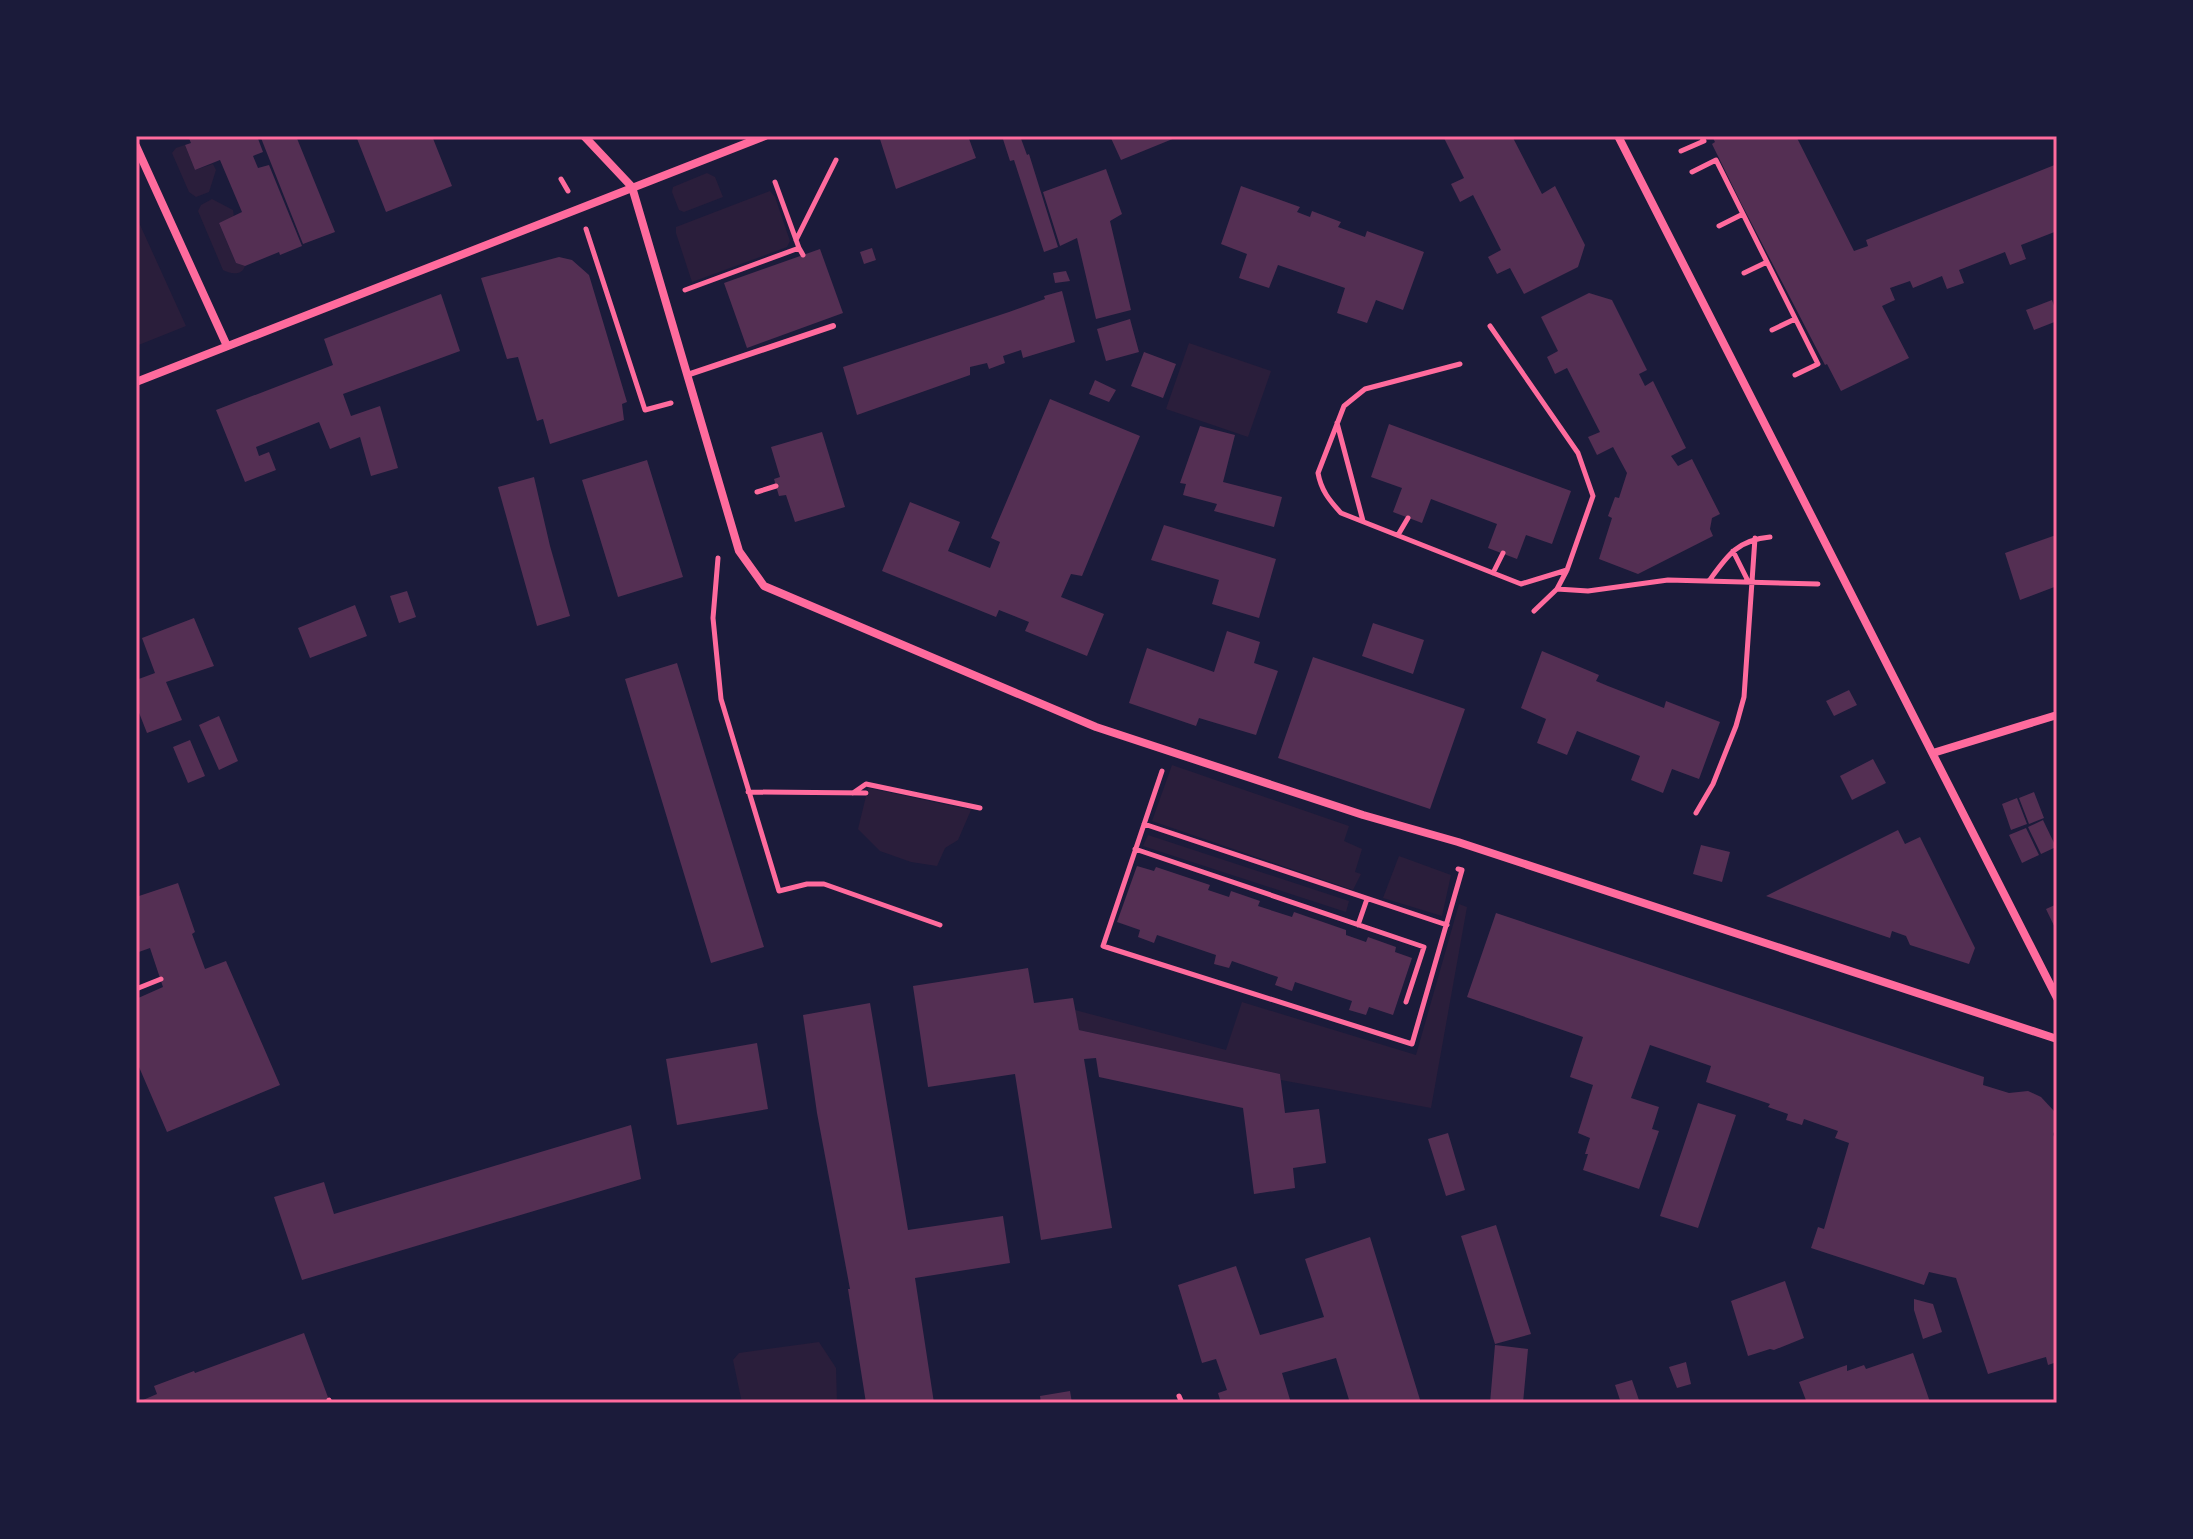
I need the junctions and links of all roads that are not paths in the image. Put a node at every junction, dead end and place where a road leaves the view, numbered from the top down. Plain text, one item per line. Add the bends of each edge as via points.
1 (584, 136) edge
2 (765, 136) edge
3 (1618, 136) edge
4 (136, 146) edge
5 (632, 187) junction
6 (833, 326) dead end
7 (227, 346) junction
8 (687, 375) junction
9 (136, 382) edge
10 (2057, 715) edge
11 (1933, 753) junction
12 (2057, 998) edge
13 (2057, 1039) edge

1 - 5 street
2 - 5 street
3 - 11 street
4 - 7 street
5 - 7 street
5 - 8 street
6 - 8 lane
7 - 9 street
8 - 13 street via 739,551 764,586 1096,727
10 - 11 street
11 - 12 street

